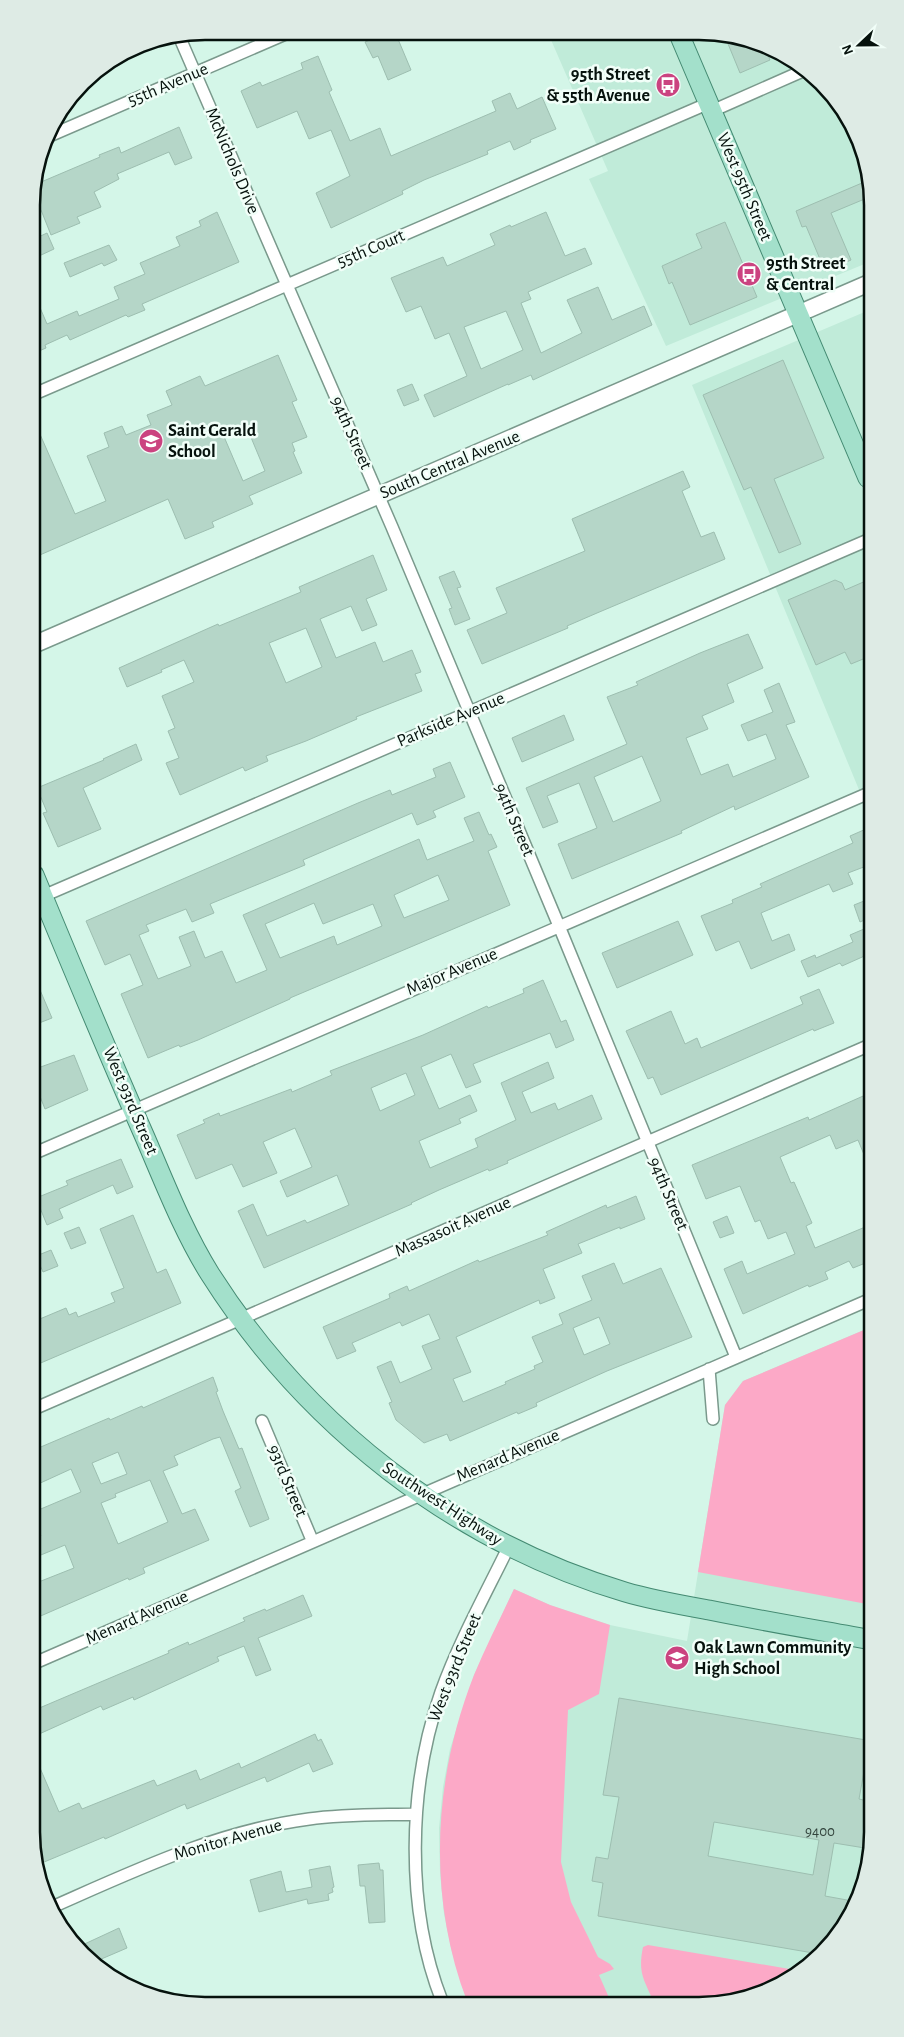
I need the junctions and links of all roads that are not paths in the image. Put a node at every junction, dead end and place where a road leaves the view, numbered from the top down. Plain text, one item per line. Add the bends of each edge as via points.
1 (272, 40) edge
2 (682, 40) edge
3 (181, 42) edge
4 (797, 73) edge
5 (195, 74) junction
6 (710, 107) junction
7 (57, 133) edge
8 (286, 285) junction
9 (864, 285) edge
10 (798, 314) junction
11 (40, 392) edge
12 (864, 469) edge
13 (379, 496) junction
14 (864, 542) edge
15 (40, 642) edge
16 (469, 712) junction
17 (864, 795) edge
18 (40, 897) edge
19 (40, 902) edge
20 (559, 926) junction
21 (864, 1048) edge
22 (133, 1110) junction
23 (647, 1143) junction
24 (40, 1151) edge
25 (864, 1302) edge
26 (241, 1320) junction
27 (736, 1357) junction
28 (709, 1369) junction
29 (40, 1406) edge
30 (713, 1419) dead end
31 (262, 1421) dead end
32 (420, 1494) junction
33 (312, 1540) junction
34 (508, 1548) junction
35 (864, 1639) edge
36 (40, 1660) edge
37 (416, 1814) junction
38 (57, 1905) edge
39 (440, 1997) edge

1 - 5 street, 55th Avenue
2 - 6 main road, West 95th Street
3 - 5 street, McNichols Drive
4 - 6 street, 55th Court
5 - 7 street, 55th Avenue
5 - 8 street, McNichols Drive
6 - 8 street, 55th Court
6 - 10 main road, West 95th Street
8 - 11 street, 55th Court
8 - 13 street, 94th Street
9 - 10 street, South Central Avenue
10 - 12 main road, West 95th Street
10 - 13 street, South Central Avenue
13 - 15 street, South Central Avenue
13 - 16 street, 94th Street
14 - 16 street, Parkside Avenue
16 - 18 street, Parkside Avenue
16 - 20 street, 94th Street
17 - 20 street, Major Avenue
19 - 22 main road, West 93rd Street
20 - 22 street, Major Avenue
20 - 23 street, 94th Street
21 - 23 street, Massasoit Avenue
22 - 24 street, Major Avenue
22 - 26 main road, West 93rd Street via 208,1271
23 - 26 street, Massasoit Avenue
23 - 27 street, 94th Street
25 - 27 street, Menard Avenue
26 - 29 street, Massasoit Avenue
26 - 32 main road, Southwest Highway via 273,1361 338,1429
27 - 28 street, Menard Avenue
28 - 30 street
28 - 32 street, Menard Avenue
31 - 33 street, 93rd Street
32 - 33 street, Menard Avenue
32 - 34 main road, Southwest Highway
33 - 36 street, Menard Avenue
34 - 35 main road, Southwest Highway via 626,1592
34 - 37 street, West 93rd Street via 458,1650 441,1693 428,1736
37 - 38 street, Monitor Avenue via 310,1819 259,1828 171,1856
37 - 39 street, West 93rd Street via 419,1906

